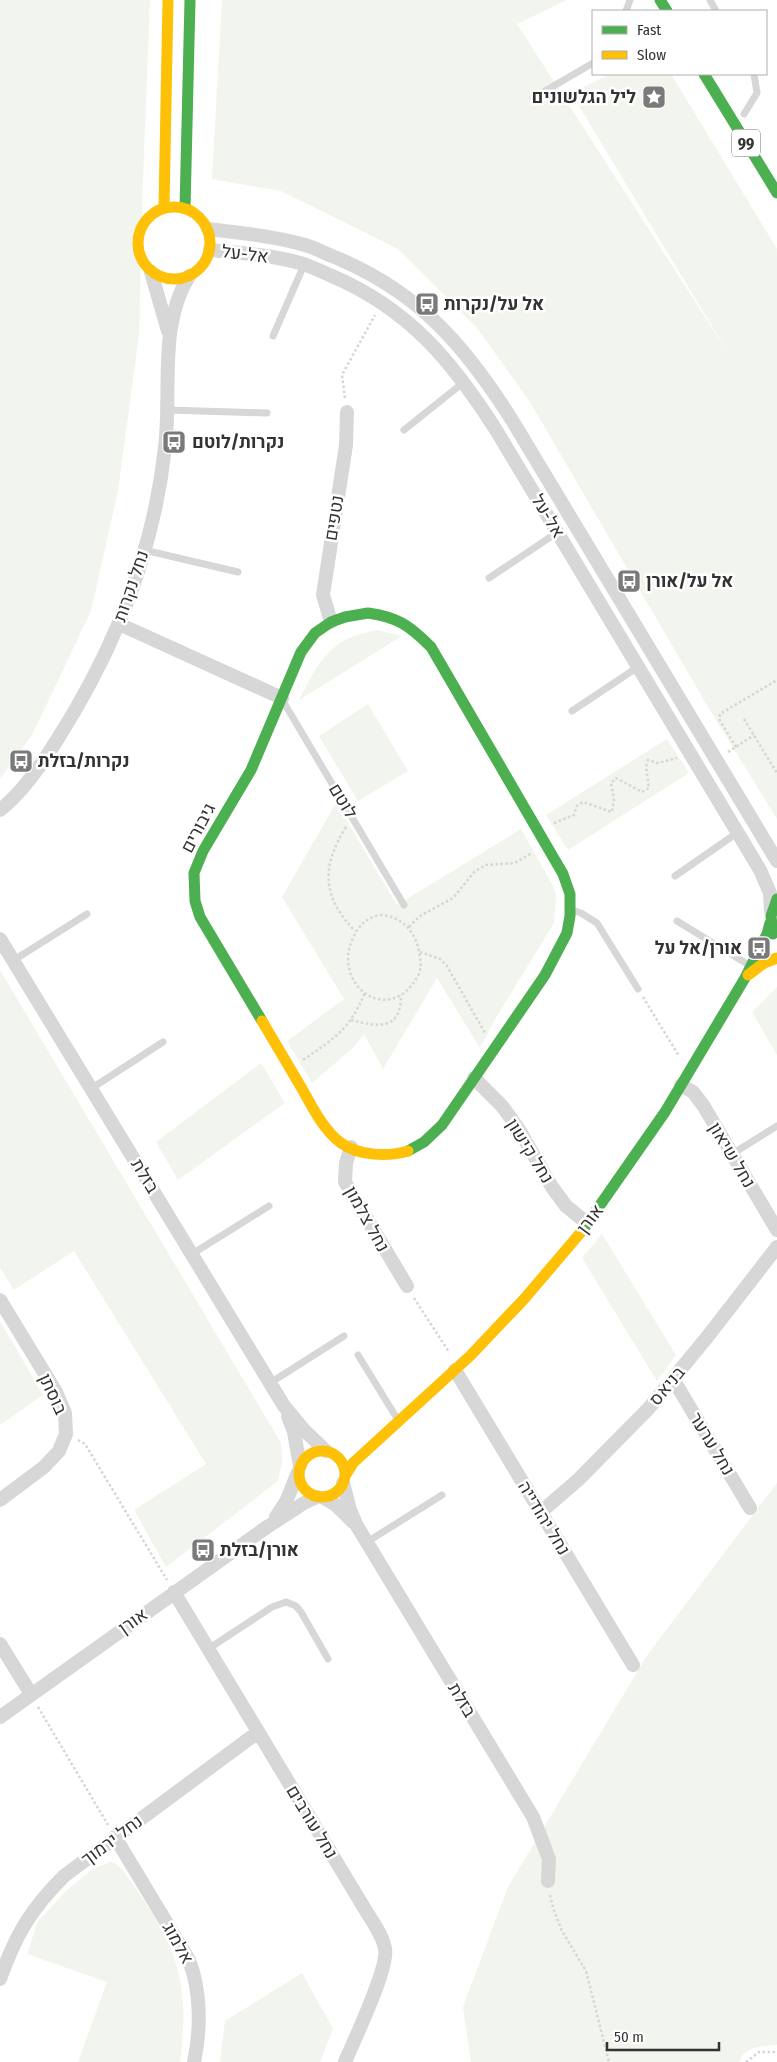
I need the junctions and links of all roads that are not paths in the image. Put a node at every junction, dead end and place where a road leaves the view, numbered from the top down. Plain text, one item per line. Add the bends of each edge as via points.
1 (168, 0) edge
2 (190, 0) edge
3 (590, 64) edge
4 (754, 75) edge
5 (701, 76) edge
6 (533, 98) dead end
7 (744, 114) dead end
8 (777, 193) edge
9 (164, 207) junction
10 (184, 208) junction
11 (208, 230) junction
12 (210, 250) junction
13 (304, 265) junction
14 (151, 272) junction
15 (190, 276) junction
16 (273, 336) dead end
17 (169, 339) junction
18 (464, 382) junction
19 (168, 410) junction
20 (347, 412) road end
21 (267, 413) dead end
22 (404, 430) dead end
23 (558, 532) junction
24 (144, 550) junction
25 (238, 572) dead end
26 (489, 578) dead end
27 (331, 622) junction
28 (119, 624) junction
29 (638, 667) junction
30 (282, 698) junction
31 (572, 712) dead end
32 (4, 806) edge
33 (0, 820) edge
34 (738, 833) junction
35 (777, 861) edge
36 (675, 876) dead end
37 (404, 905) dead end
38 (570, 909) junction
39 (773, 911) edge
40 (87, 914) dead end
41 (677, 921) dead end
42 (0, 932) edge
43 (3, 943) edge
44 (777, 943) edge
45 (777, 958) edge
46 (14, 960) junction
47 (751, 966) junction
48 (745, 978) junction
49 (638, 989) road end
50 (163, 1042) dead end
51 (474, 1078) junction
52 (685, 1079) junction
53 (92, 1088) junction
54 (777, 1126) edge
55 (351, 1147) junction
56 (732, 1154) junction
57 (269, 1206) dead end
58 (587, 1223) junction
59 (777, 1230) edge
60 (777, 1247) edge
61 (192, 1254) junction
62 (406, 1286) road end
63 (0, 1300) edge
64 (344, 1336) dead end
65 (358, 1354) dead end
66 (457, 1369) junction
67 (673, 1379) junction
68 (270, 1383) junction
69 (284, 1406) junction
70 (396, 1424) junction
71 (330, 1452) junction
72 (299, 1469) junction
73 (344, 1479) junction
74 (442, 1495) dead end
75 (320, 1498) junction
76 (0, 1500) edge
77 (750, 1508) dead end
78 (541, 1512) junction
79 (357, 1526) junction
80 (267, 1527) junction
81 (366, 1542) junction
82 (174, 1592) junction
83 (0, 1644) edge
84 (208, 1649) junction
85 (328, 1659) dead end
86 (633, 1665) dead end
87 (30, 1694) junction
88 (0, 1717) edge
89 (258, 1732) junction
90 (115, 1837) junction
91 (548, 1881) road end
92 (1, 1971) edge
93 (194, 2062) edge
94 (345, 2062) edge

1 - 9 main road
2 - 10 main road
3 - 6 lane
4 - 7 lane via 757,93
5 - 8 main road, 99 via 716,92
9 - 10 main road
9 - 14 main road via 149,216 139,231 139,256
10 - 11 main road via 198,216
11 - 12 main road
11 - 35 street, אל-על via 272,237 306,245 364,269 402,293 454,339 512,420
12 - 13 street, אל-על via 270,256
12 - 15 main road via 203,266
13 - 16 lane
13 - 18 street, אל-על via 356,286 382,302 440,351
14 - 15 main road via 166,279
14 - 17 street, נחל נקרות
15 - 17 street, נחל נקרות via 176,305
17 - 19 street, נחל נקרות
18 - 22 lane
18 - 23 street, אל-על
19 - 21 lane
19 - 24 street, נחל נקרות via 166,447
20 - 27 street, נטפים via 346,446 323,595
23 - 26 lane
23 - 29 street, אל-על
24 - 25 lane
24 - 28 street, נחל נקרות
27 - 30 main road, גיבורים via 315,633 301,652
27 - 38 main road, גיבורים via 368,613 392,616 412,627 431,647 564,874 570,894
28 - 30 street
28 - 32 street, נחל נקרות via 80,705 48,754
29 - 31 lane
29 - 34 street, אל-על
30 - 37 lane, לוטם
30 - 55 main road, גיבורים via 252,770 203,851 194,873 195,901 200,917 319,1118 340,1142
32 - 33 street, נחל נקרות
34 - 36 lane
34 - 39 street, אל-על via 765,881
38 - 49 lane via 597,923
38 - 51 main road, גיבורים via 568,933 545,975
39 - 44 main road
39 - 47 main road, אורן via 767,934
40 - 46 lane
41 - 47 lane
42 - 43 street, בזלת
43 - 46 street, בזלת
45 - 48 main road, אורן via 764,963
46 - 53 street, בזלת
47 - 48 main road, אורן
48 - 52 main road, אורן
50 - 53 lane
51 - 55 main road, גיבורים via 431,1138 411,1150 389,1155 364,1153
51 - 58 street, נחל קישון via 502,1106 518,1128 566,1206
52 - 56 street, נחל שיאון
52 - 58 main road, אורן
53 - 61 street, בזלת
54 - 56 lane
55 - 62 street, נחל צלמון via 345,1182
56 - 59 street, נחל שיאון
57 - 61 lane
58 - 66 main road, אורן via 525,1298
60 - 67 street, בניאס
61 - 68 street, בזלת
63 - 76 street, בוסתן via 56,1392 65,1413 66,1434 59,1451 44,1467
64 - 68 lane
65 - 70 lane
66 - 70 main road, אורן
66 - 78 street, נחל יהודייה
67 - 77 street, נחל ערער
67 - 78 street, בניאס via 586,1472
68 - 69 street, בזלת
69 - 71 street, בזלת via 304,1430
69 - 72 street, בזלת via 294,1432
70 - 71 main road, אורן via 349,1448
70 - 73 main road, אורן via 353,1463
71 - 72 main road via 313,1452 303,1460
71 - 73 main road via 343,1463
72 - 75 main road via 299,1479 305,1490
72 - 80 street, אורן via 286,1502
73 - 75 main road via 337,1492
73 - 79 street, בזלת
74 - 81 lane
75 - 79 street, בזלת via 336,1505
75 - 80 street, אורן via 297,1507
78 - 86 street, נחל יהודייה
79 - 81 street, בזלת
80 - 82 street, אורן
81 - 91 street, בזלת via 533,1817 549,1859
82 - 84 street, נחל עורבים
82 - 87 street, אורן
83 - 87 street
84 - 85 lane via 272,1607 286,1602 296,1606
84 - 89 street, נחל עורבים
87 - 88 street, אורן
89 - 90 street, נחל ירמוך
89 - 94 street, נחל עורבים via 374,1925 385,1949 382,1972
90 - 92 street, נחל ירמוך via 47,1893 28,1918
90 - 93 street, אלמוג via 194,1972 199,2008

